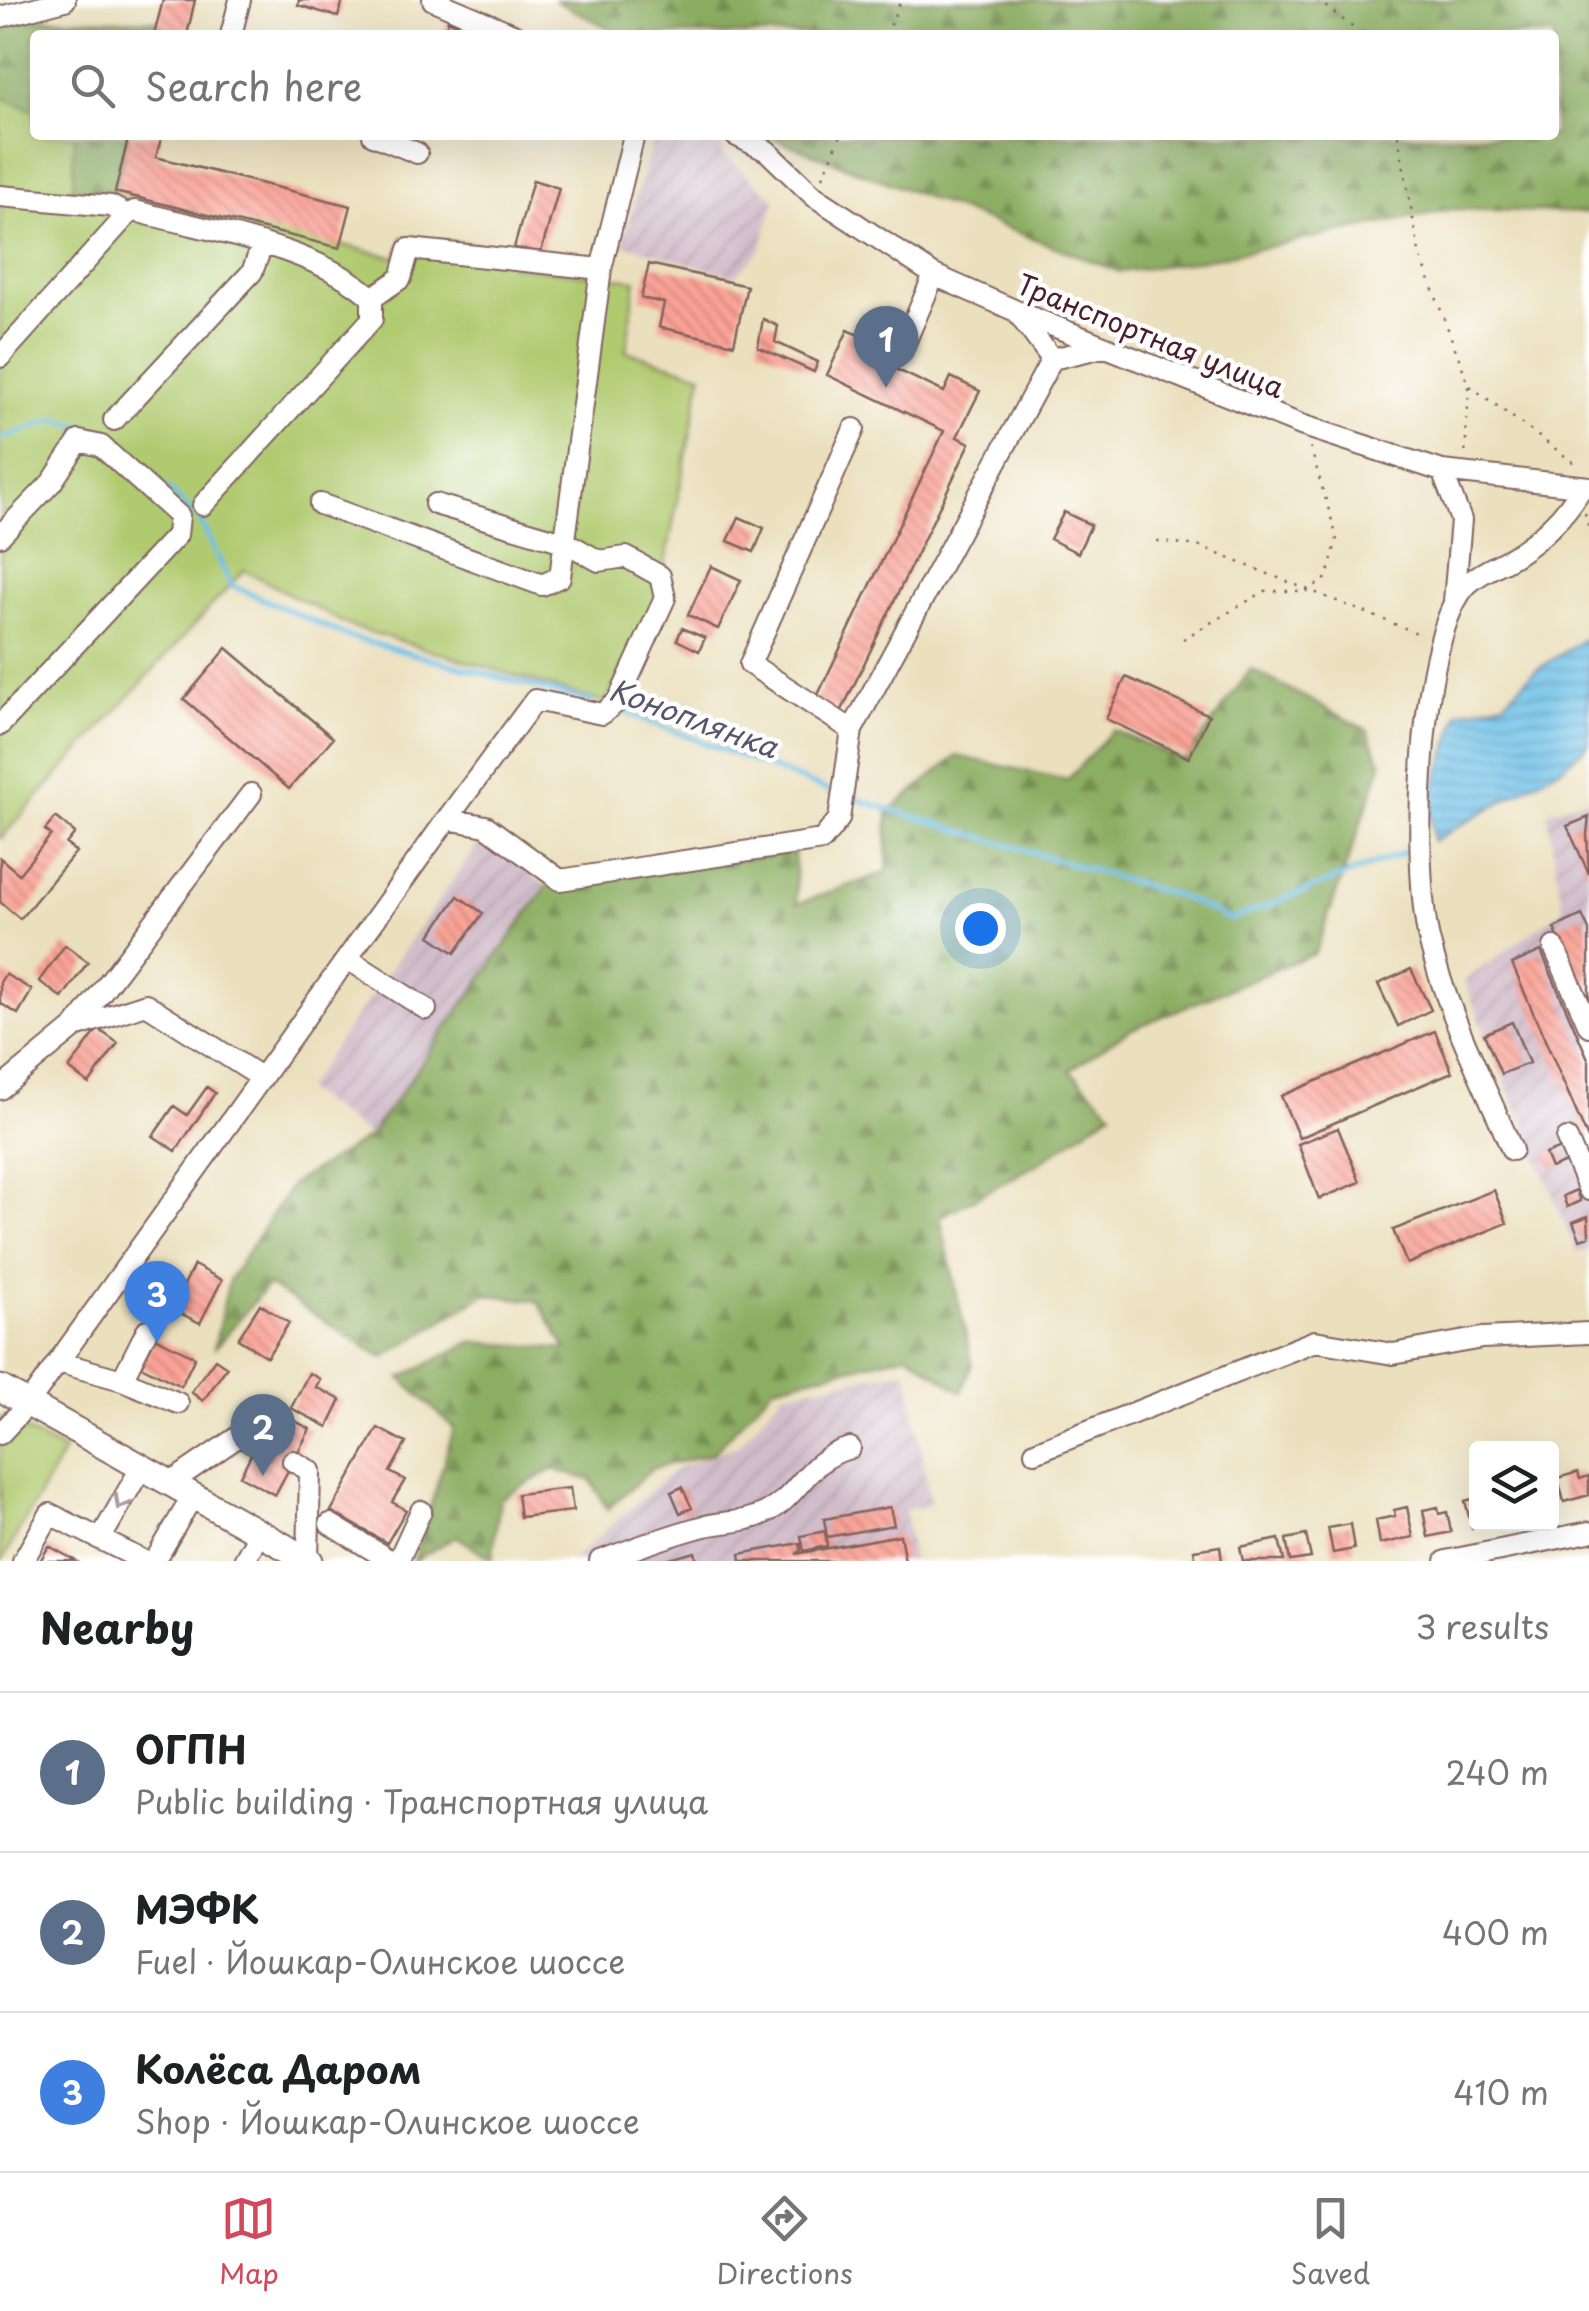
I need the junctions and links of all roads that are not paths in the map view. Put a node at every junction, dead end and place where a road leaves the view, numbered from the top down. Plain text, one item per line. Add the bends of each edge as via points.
1 (65, 0) edge
2 (240, 0) edge
3 (433, 0) edge
4 (0, 17) edge
5 (232, 30) edge
6 (504, 30) edge
7 (385, 140) edge
8 (633, 140) edge
9 (745, 140) edge
10 (417, 152) dead end
11 (0, 196) edge
12 (128, 215) junction
13 (262, 246) junction
14 (601, 269) junction
15 (934, 274) junction
16 (372, 298) junction
17 (1016, 311) junction
18 (1103, 347) junction
19 (901, 352) dead end
20 (0, 357) edge
21 (1052, 359) junction
22 (114, 420) dead end
23 (854, 429) dead end
24 (1442, 471) junction
25 (1587, 483) edge
26 (320, 504) dead end
27 (435, 504) dead end
28 (203, 505) dead end
29 (0, 536) edge
30 (568, 543) junction
31 (1452, 608) junction
32 (0, 725) edge
33 (852, 730) junction
34 (251, 794) dead end
35 (447, 819) junction
36 (1554, 947) dead end
37 (348, 959) junction
38 (426, 1009) dead end
39 (1589, 1026) edge
40 (75, 1027) junction
41 (262, 1078) junction
42 (0, 1090) edge
43 (1568, 1139) dead end
44 (1512, 1150) dead end
45 (1589, 1190) edge
46 (147, 1330) dead end
47 (1589, 1333) edge
48 (58, 1362) junction
49 (122, 1380) junction
50 (0, 1388) edge
51 (178, 1403) dead end
52 (28, 1404) junction
53 (0, 1434) edge
54 (257, 1444) tunnel mouth
55 (850, 1448) dead end
56 (1035, 1452) dead end
57 (293, 1461) tunnel mouth
58 (140, 1468) junction
59 (180, 1490) junction
60 (420, 1511) dead end
61 (330, 1524) dead end
62 (1589, 1532) edge
63 (259, 1534) junction
64 (101, 1538) junction
65 (23, 1561) edge
66 (144, 1561) edge
67 (155, 1561) edge
68 (244, 1561) edge
69 (309, 1561) edge
70 (395, 1561) edge
71 (600, 1561) edge
72 (1446, 1561) edge

1 - 4 street
2 - 5 street
3 - 6 street
7 - 10 street
8 - 14 street
9 - 15 street, Транспортная улица via 767,151 814,196
11 - 12 street via 111,206
12 - 13 street via 135,210
12 - 20 street
13 - 16 street via 350,277
13 - 22 street via 252,272
14 - 16 street via 410,249 401,278
14 - 30 street
15 - 17 street, Транспортная улица
15 - 19 street
16 - 28 street via 372,319
17 - 18 street, Транспортная улица
17 - 21 street
18 - 21 street
18 - 24 street, Транспортная улица via 1301,425
21 - 33 street
23 - 33 street via 750,664
24 - 25 street, Транспортная улица
24 - 31 street via 1461,520
25 - 31 street via 1548,530 1465,586
26 - 30 street via 542,585 560,577
27 - 30 street
29 - 32 street via 52,482 79,441 101,446 179,516 177,535
30 - 35 street via 599,561 626,558 660,576 665,598 618,702 602,714 535,700
31 - 44 street via 1423,744 1429,938
33 - 35 street via 840,819 822,840 560,880 486,826
34 - 40 street
35 - 37 street
36 - 39 street
37 - 38 street
37 - 41 street
40 - 41 street via 146,1004
40 - 42 street
41 - 48 street
43 - 45 street
46 - 49 street
47 - 56 street via 1482,1338 1393,1354 1315,1341
48 - 49 street
48 - 52 street
49 - 51 street
50 - 52 main road
52 - 53 street
52 - 58 main road
54 - 59 street via 239,1436
55 - 71 street via 811,1466 769,1512 700,1526
57 - 69 street via 310,1471
58 - 59 main road
58 -> 64 street
59 - 63 main road
59 - 67 street
60 - 70 street
61 - 70 street
62 - 72 street
63 - 68 street
63 - 69 main road
64 - 65 street via 50,1514
64 - 66 street

